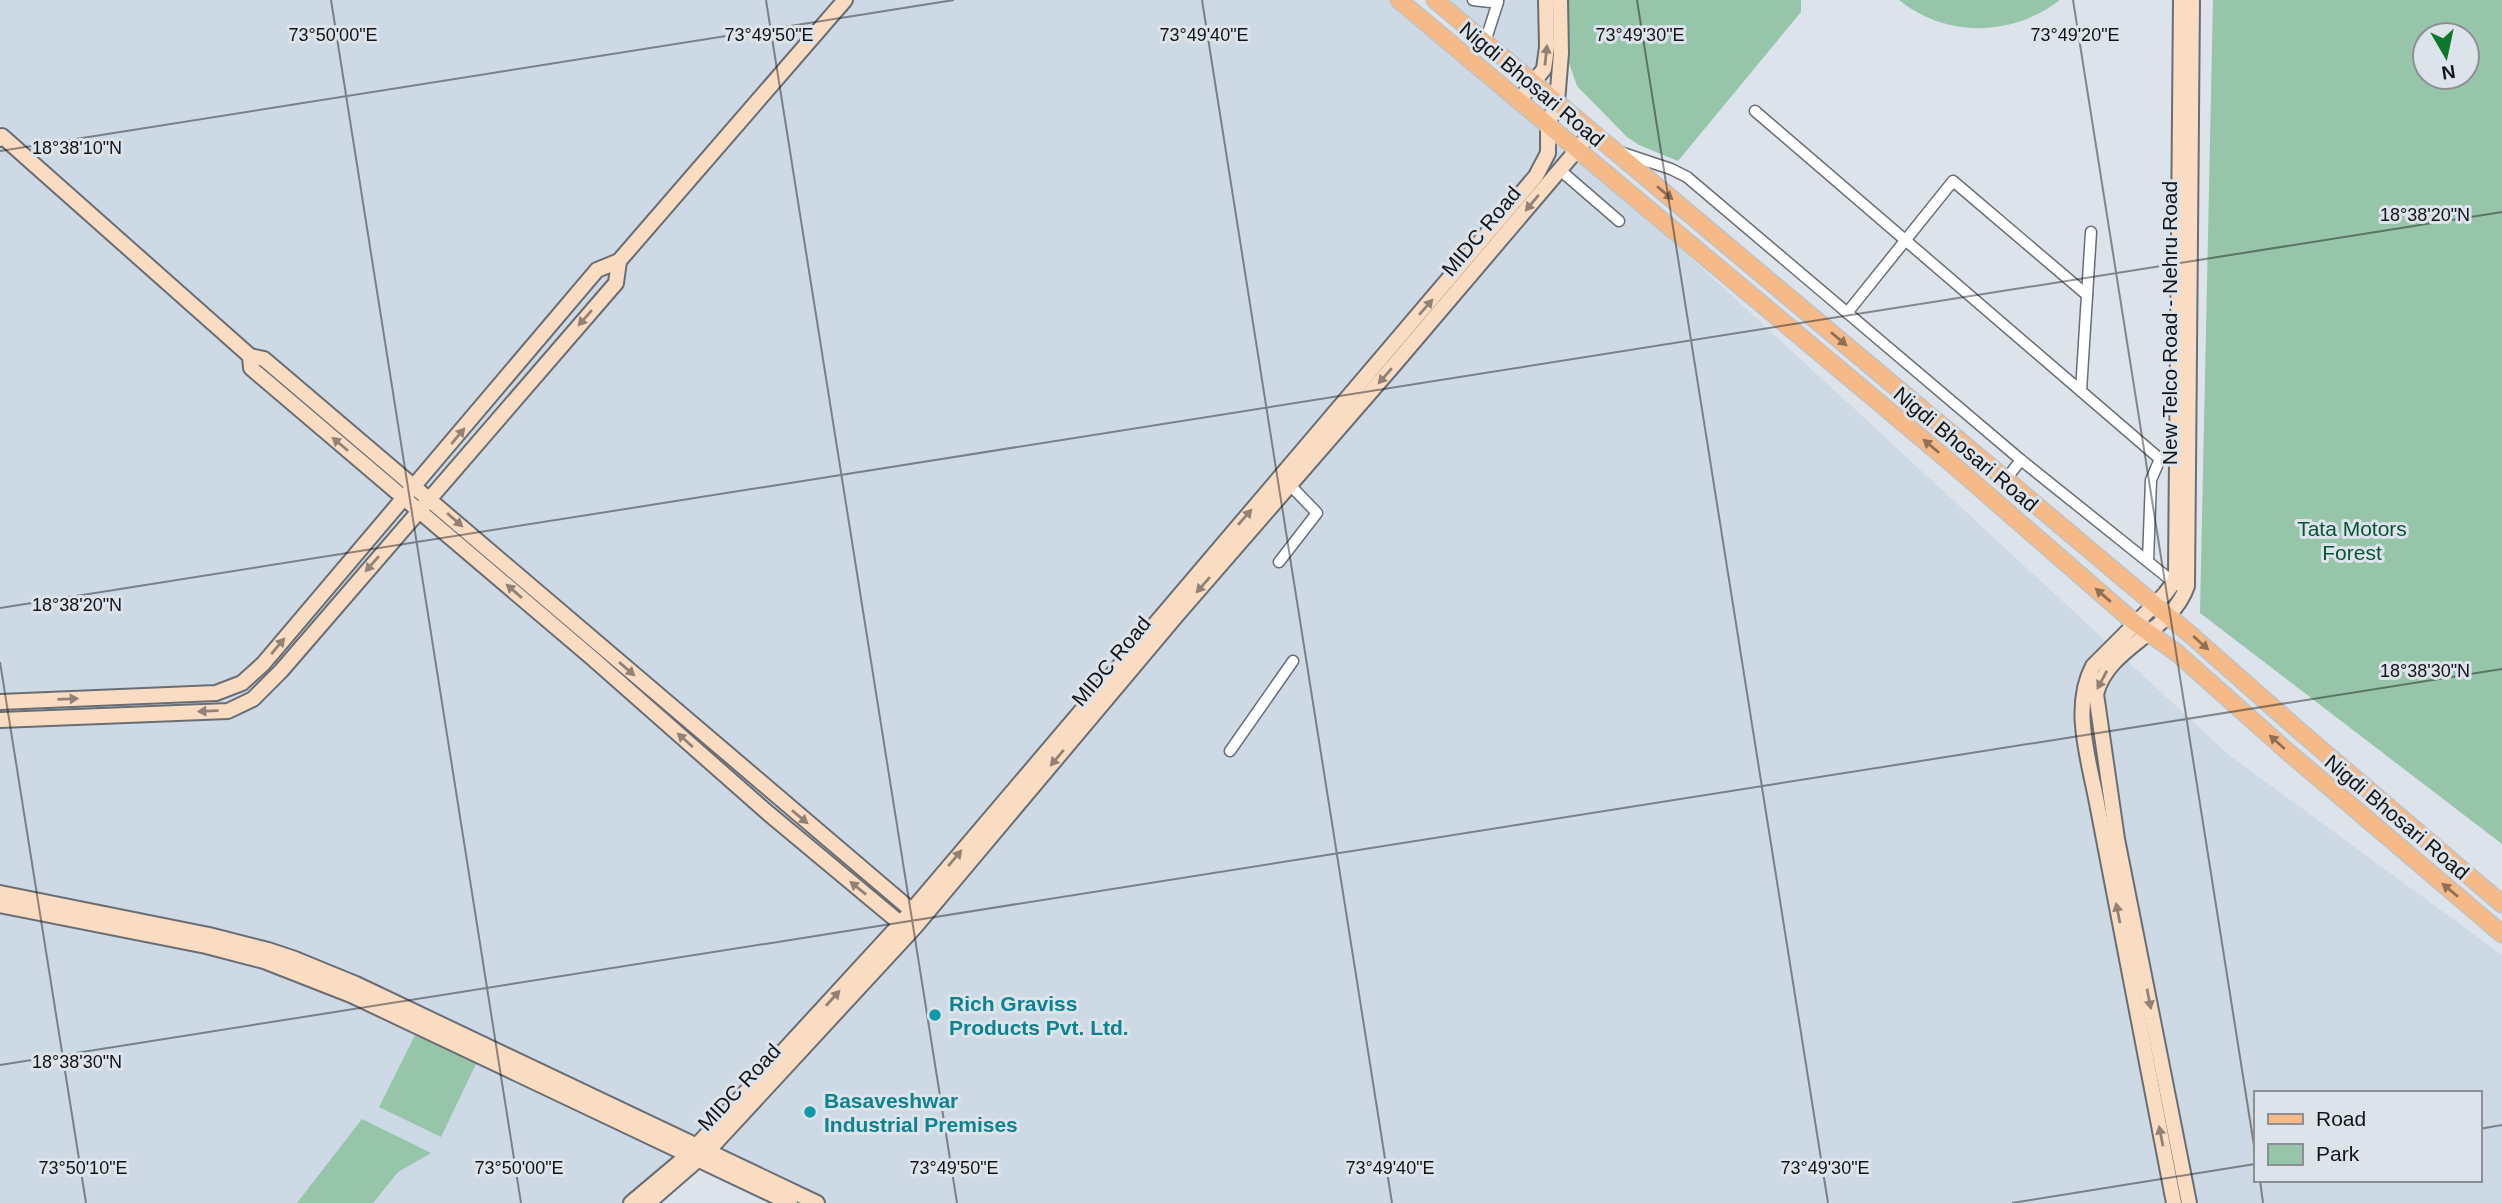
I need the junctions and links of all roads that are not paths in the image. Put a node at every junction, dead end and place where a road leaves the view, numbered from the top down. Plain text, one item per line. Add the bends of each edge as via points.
1 (845, 0) edge
2 (1399, 0) edge
3 (1435, 0) edge
4 (1474, 0) edge
5 (1546, 0) edge
6 (1560, 0) edge
7 (2181, 0) edge
8 (2192, 0) edge
9 (1498, 1) edge
10 (1485, 42) junction
11 (1534, 83) junction
12 (1519, 101) junction
13 (1556, 102) junction
14 (1755, 111) dead end
15 (1548, 125) junction
16 (1592, 132) junction
17 (0, 139) edge
18 (1577, 149) junction
19 (1613, 149) junction
20 (1560, 170) junction
21 (1619, 221) dead end
22 (2091, 232) dead end
23 (1906, 240) junction
24 (2185, 242) junction
25 (619, 261) junction
26 (2087, 295) junction
27 (1847, 313) junction
28 (250, 356) junction
29 (2081, 391) junction
30 (2160, 459) junction
31 (2183, 459) junction
32 (2021, 460) junction
33 (2006, 479) junction
34 (1290, 485) junction
35 (415, 487) junction
36 (404, 498) junction
37 (429, 498) junction
38 (419, 510) junction
39 (1229, 545) junction
40 (2148, 561) junction
41 (1279, 562) dead end
42 (2179, 587) junction
43 (2154, 606) junction
44 (2169, 616) junction
45 (2136, 622) junction
46 (2150, 632) junction
47 (1293, 662) dead end
48 (256, 671) junction
49 (270, 683) junction
50 (0, 702) edge
51 (0, 720) edge
52 (1230, 751) dead end
53 (0, 893) edge
54 (2502, 904) edge
55 (0, 905) edge
56 (916, 915) junction
57 (906, 927) junction
58 (2502, 934) edge
59 (698, 1153) junction
60 (631, 1203) edge
61 (648, 1203) edge
62 (790, 1203) edge
63 (817, 1203) edge
64 (2174, 1203) edge
65 (2189, 1203) edge

1 - 25 street
2 - 12 main road, Nigdi Bhosari Road
3 - 10 main road, Nigdi Bhosari Road
4 - 9 street
11 -> 5 street via 1546,60
6 - 13 street
7 - 24 street, New Telco Road - Nehru Road
8 - 24 street, New Telco Road - Nehru Road
9 - 10 street
10 - 11 main road, Nigdi Bhosari Road
11 - 12 street
11 - 13 main road, Nigdi Bhosari Road
12 - 15 main road, Nigdi Bhosari Road
13 - 15 street
13 - 16 main road, Nigdi Bhosari Road
14 - 23 street
15 - 18 main road, Nigdi Bhosari Road
39 -> 15 street via 1536,176 1548,153
16 - 18 street, MIDC Road
16 - 19 main road, Nigdi Bhosari Road
17 - 28 street via 2,136
18 - 20 street, MIDC Road
45 -> 18 main road, Nigdi Bhosari Road
19 - 27 street via 1687,177
19 -> 33 main road, Nigdi Bhosari Road
20 - 21 street
20 -> 34 street, MIDC Road
22 - 26 street
23 - 26 street via 1953,181
23 - 27 street
23 - 29 street
24 - 31 street, New Telco Road - Nehru Road
35 -> 25 street via 597,270
25 -> 37 street via 616,283
26 - 29 street
27 - 32 street
28 - 35 street via 264,359
36 -> 28 street via 251,369
29 - 30 street
30 - 31 street
30 - 40 street via 2151,480
31 - 42 street, New Telco Road - Nehru Road via 2188,573
32 - 33 street
32 - 40 street
33 - 43 main road, Nigdi Bhosari Road
34 - 39 street, MIDC Road
34 - 41 street via 1317,513
35 - 36 street
35 - 37 street
36 - 38 street
48 -> 36 street
37 - 38 street
37 -> 56 street
38 -> 49 street
57 -> 38 street via 768,814
39 - 56 street, MIDC Road
40 - 42 street
42 - 43 street
42 - 44 street, New Telco Road - Nehru Road
43 - 44 main road, Nigdi Bhosari Road
43 - 45 street
44 - 46 street, New Telco Road - Nehru Road
44 -> 54 main road, Nigdi Bhosari Road
45 - 46 main road, Nigdi Bhosari Road
64 -> 45 street via 2082,711 2093,666
58 -> 46 main road, Nigdi Bhosari Road
46 -> 65 street, New Telco Road - Nehru Road via 2104,673 2096,694 2117,838
47 - 52 street
48 - 49 street
50 -> 48 street via 216,693 242,683
49 -> 51 street via 253,699 228,711
53 - 59 street via 209,935 295,959 356,984
55 - 59 street via 206,946 291,970
56 - 57 street, MIDC Road
57 - 59 street, MIDC Road
59 - 60 street, MIDC Road
59 - 61 street, MIDC Road
59 - 62 street
59 - 63 street

